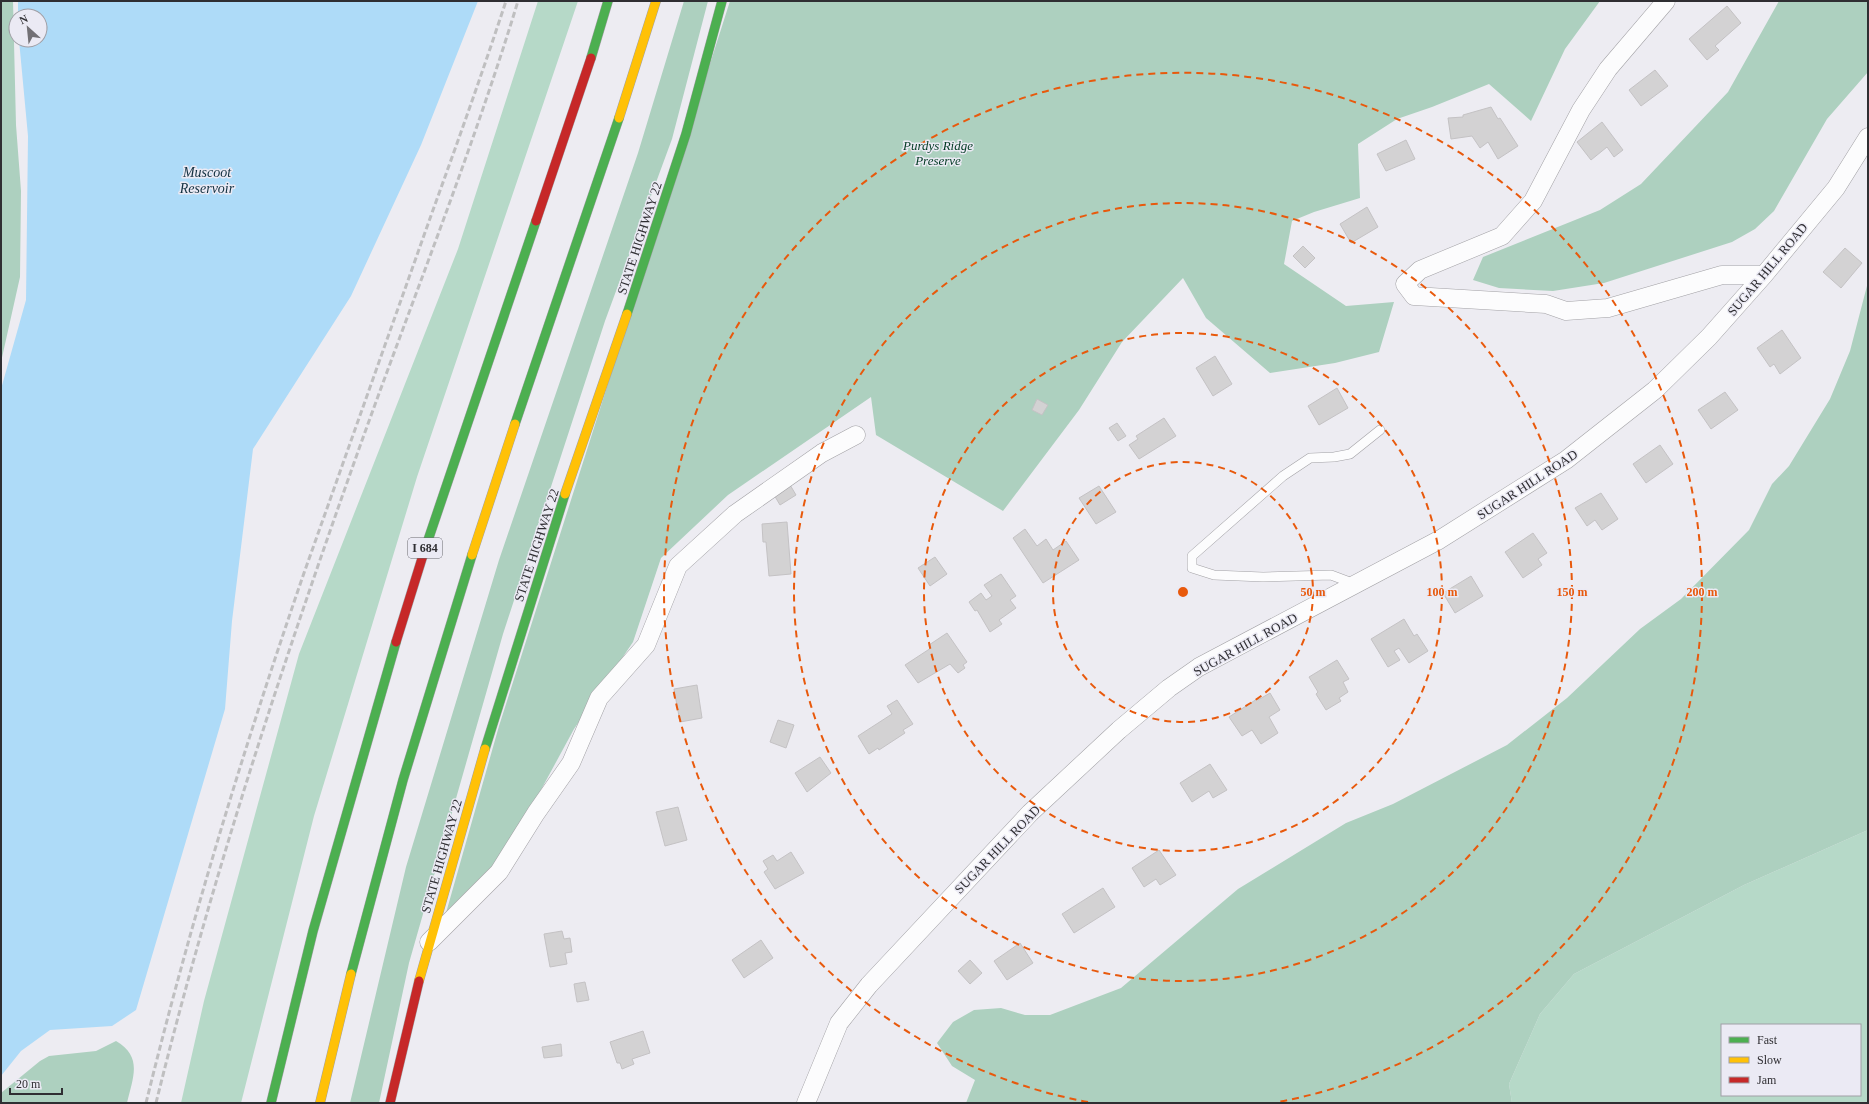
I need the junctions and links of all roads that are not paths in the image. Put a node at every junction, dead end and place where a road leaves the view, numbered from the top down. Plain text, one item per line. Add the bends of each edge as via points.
1 (608, 1) edge
2 (656, 1) edge
3 (722, 1) edge
4 (1666, 1) edge
5 (1868, 138) edge
6 (1764, 274) junction
7 (1380, 430) dead end
8 (856, 435) dead end
9 (1356, 584) junction
10 (429, 942) junction
11 (271, 1103) edge
12 (320, 1103) edge
13 (390, 1103) edge
14 (806, 1103) edge

1 - 11 main road, I 684 via 419,567 381,689 313,931
2 - 12 main road via 426,701 358,943
3 - 10 main road, STATE HIGHWAY 22 via 683,147 529,606
4 - 6 street via 1608,69 1581,110 1533,200 1502,236 1420,270 1405,284 1414,296 1546,304 1566,311 1608,308 1722,275
5 - 6 street, SUGAR HILL ROAD via 1836,188
6 - 9 street, SUGAR HILL ROAD via 1709,338 1655,390 1566,460 1439,540
7 - 9 lane via 1350,454 1334,458 1310,458 1283,476 1192,556 1192,568 1214,575 1331,575
8 - 10 street via 822,453 735,514 678,566 646,644 599,698 571,763 499,872
9 - 14 street, SUGAR HILL ROAD via 1199,667 1169,688 1119,730 1030,813 869,985 839,1023
10 - 13 main road, STATE HIGHWAY 22

